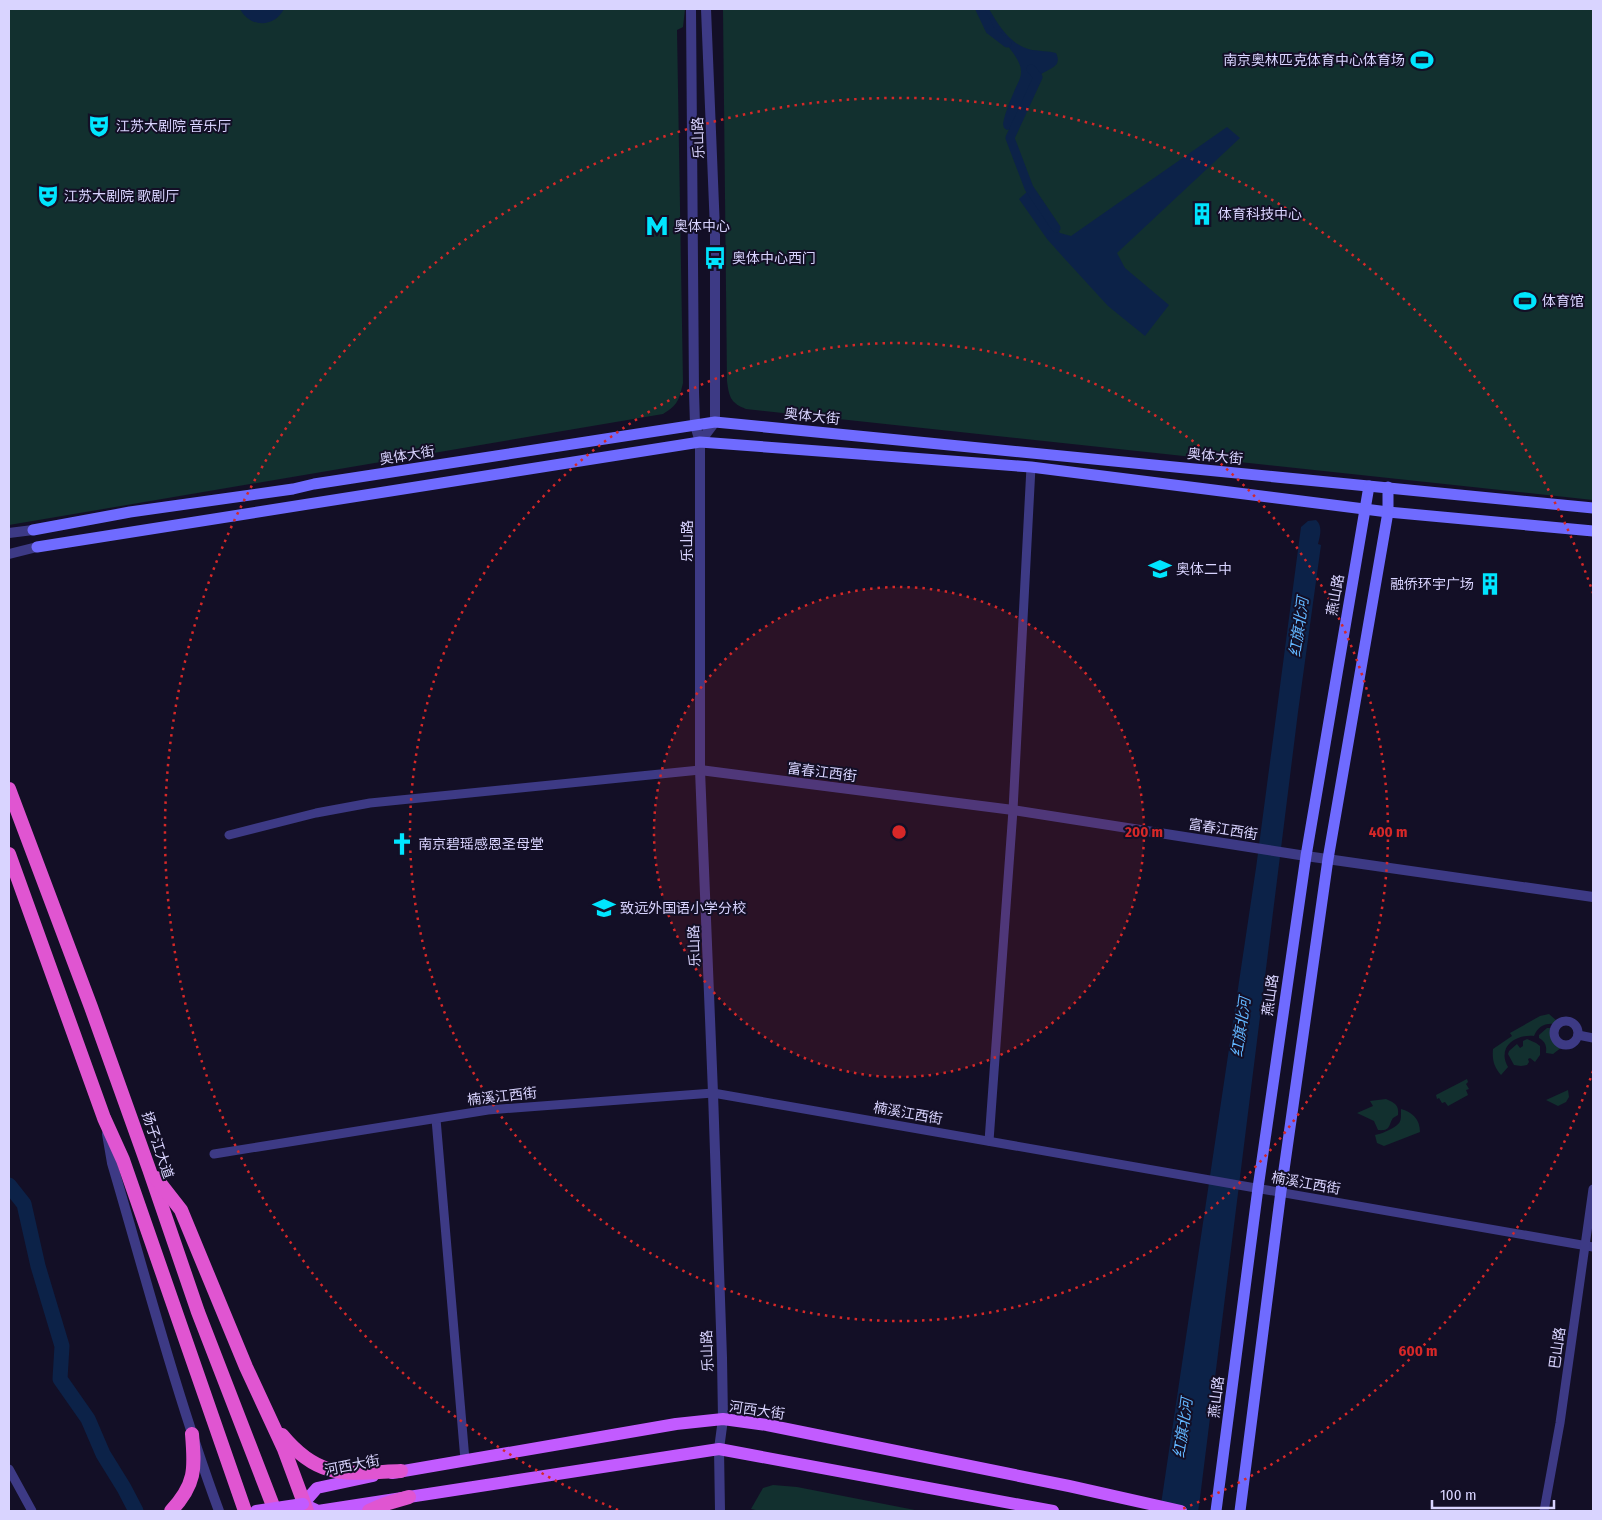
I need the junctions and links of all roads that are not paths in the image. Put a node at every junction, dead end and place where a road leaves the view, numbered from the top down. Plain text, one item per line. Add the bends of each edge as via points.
1 (691, 9) edge
2 (706, 9) edge
3 (715, 422) junction
4 (695, 425) junction
5 (700, 442) junction
6 (1031, 467) junction
7 (1369, 486) junction
8 (1388, 487) junction
9 (1365, 508) junction
10 (1593, 508) edge
11 (1388, 512) junction
12 (32, 530) joint
13 (1593, 531) edge
14 (9, 533) edge
15 (37, 546) joint
16 (9, 554) edge
17 (700, 770) junction
18 (10, 791) edge
19 (1013, 810) junction
20 (229, 835) dead end
21 (9, 854) edge
22 (1306, 856) junction
23 (1328, 859) junction
24 (1593, 897) edge
25 (1578, 1035) dead end
26 (1593, 1038) edge
27 (713, 1093) junction
28 (104, 1118) junction
29 (436, 1119) junction
30 (989, 1141) junction
31 (214, 1154) dead end
32 (149, 1169) junction
33 (1258, 1188) junction
34 (1593, 1189) edge
35 (1281, 1192) junction
36 (1589, 1246) edge
37 (723, 1419) junction
38 (271, 1420) junction
39 (192, 1434) junction
40 (719, 1449) junction
41 (465, 1460) junction
42 (9, 1469) edge
43 (401, 1471) junction
44 (409, 1497) junction
45 (305, 1508) edge
46 (32, 1511) edge
47 (171, 1511) edge
48 (219, 1511) edge
49 (245, 1511) edge
50 (256, 1511) edge
51 (275, 1511) edge
52 (369, 1511) edge
53 (720, 1511) edge
54 (1053, 1511) edge
55 (1181, 1511) edge
56 (1216, 1511) edge
57 (1240, 1511) edge
58 (1544, 1511) edge

1 - 4 street, 乐山路
2 - 3 street, 乐山路 via 715,230
3 - 4 main road, 奥体大街
3 - 5 street
3 - 7 main road, 奥体大街
4 - 5 street, 乐山路
4 - 12 main road, 奥体大街
5 - 6 main road
5 - 15 main road
5 - 17 street, 乐山路
6 - 9 main road
6 - 19 street
7 - 8 main road, 奥体大街
7 - 9 main road, 燕山路
8 - 10 main road, 奥体大街
8 - 11 main road
9 - 11 main road
9 - 22 main road, 燕山路
11 - 13 main road
11 - 23 main road
12 - 14 street
15 - 16 street
17 - 19 street, 富春江西街
17 - 20 street via 370,803
17 - 27 street, 乐山路
18 - 32 highway, 扬子江大道
19 - 22 street, 富春江西街
19 - 30 street
21 - 28 highway
22 - 23 street, 富春江西街
22 - 33 main road, 燕山路
23 - 24 street, 富春江西街
23 - 35 main road
25 - 26 street
27 - 29 street, 楠溪江西街 via 488,1110
27 - 30 street, 楠溪江西街
27 - 37 street, 乐山路
28 - 39 street via 112,1163
28 - 49 highway via 123,1160
29 - 31 street, 楠溪江西街
29 - 41 street
30 - 33 street, 楠溪江西街
32 - 38 highway via 181,1210
32 - 51 highway, 扬子江大道 via 198,1312
33 - 35 street, 楠溪江西街
33 - 56 main road, 燕山路
34 - 36 street, 巴山路
35 - 36 street, 楠溪江西街
35 - 57 main road
36 - 58 street, 巴山路
37 - 40 street, 乐山路
37 - 41 main road, 河西大街
37 - 55 main road, 河西大街 via 767,1425
38 - 43 highway via 293,1448 325,1469 345,1474
38 - 45 highway
39 - 47 highway via 195,1462 190,1482 187,1492
39 - 48 street
40 - 44 main road
40 - 53 street, 乐山路
40 - 54 main road
41 - 43 main road, 河西大街
42 - 46 street
43 - 45 main road, 河西大街 via 316,1488
44 - 45 main road via 318,1511
44 - 52 highway
45 - 50 main road, bridge

